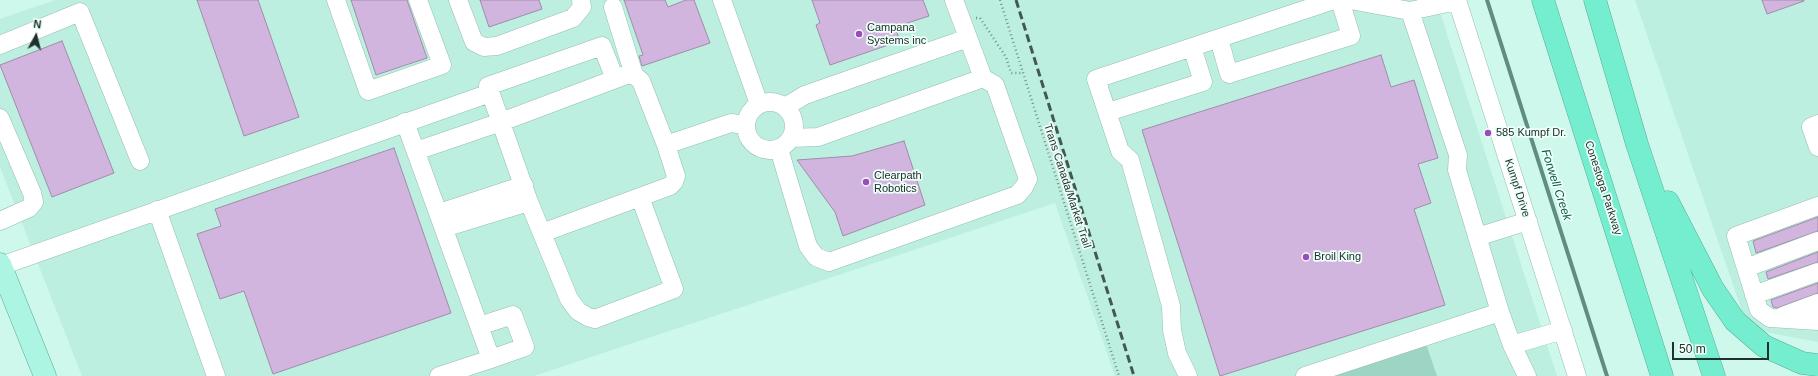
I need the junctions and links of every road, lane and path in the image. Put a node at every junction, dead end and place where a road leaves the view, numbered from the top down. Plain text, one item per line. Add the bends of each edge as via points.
1 (336, 0) edge
2 (418, 0) edge
3 (458, 0) edge
4 (581, 0) edge
5 (722, 0) edge
6 (954, 0) edge
7 (1000, 0) edge
8 (1334, 0) edge
9 (1340, 0) edge
10 (1350, 0) edge
11 (1457, 0) edge
12 (1543, 0) edge
13 (1595, 0) edge
14 (77, 6) edge
15 (613, 7) dead end
16 (1410, 11) junction
17 (962, 21) junction
18 (968, 38) junction
19 (1219, 39) junction
20 (0, 45) edge
21 (1192, 46) junction
22 (1023, 73) junction
23 (634, 75) junction
24 (983, 78) junction
25 (615, 79) junction
26 (490, 93) junction
27 (759, 104) junction
28 (785, 107) junction
29 (1108, 112) junction
30 (0, 118) edge
31 (405, 122) junction
32 (501, 122) junction
33 (1818, 124) edge
34 (745, 125) junction
35 (785, 144) junction
36 (1637, 144) junction
37 (666, 145) junction
38 (1818, 147) edge
39 (416, 151) junction
40 (140, 161) dead end
41 (526, 193) junction
42 (640, 196) junction
43 (1818, 206) edge
44 (157, 210) junction
45 (0, 221) edge
46 (441, 221) junction
47 (1528, 221) junction
48 (542, 233) junction
49 (1477, 237) junction
50 (1818, 241) edge
51 (0, 265) edge
52 (1746, 268) junction
53 (1818, 272) edge
54 (1754, 295) junction
55 (1818, 303) edge
56 (1500, 312) junction
57 (1777, 318) junction
58 (1818, 321) edge
59 (479, 326) junction
60 (1563, 330) junction
61 (1512, 345) junction
62 (491, 359) junction
63 (1818, 365) edge
64 (44, 376) edge
65 (216, 376) edge
66 (440, 376) edge
67 (1119, 376) edge
68 (1188, 376) edge
69 (1305, 376) edge
70 (1527, 376) edge
71 (1577, 376) edge
72 (1662, 376) edge
73 (1714, 376) edge

1 - 2 street via 368,91 442,65
3 - 4 street via 474,42 484,48 497,46 573,18 582,7
5 - 27 street
6 - 17 street
7 - 22 path, Trans Canada/Market Trail
8 - 19 street
9 - 19 street via 1351,36 1230,74
10 - 16 street
11 - 16 street
11 - 47 street, Kumpf Drive
12 - 72 highway, Conestoga Parkway
13 - 36 highway
14 - 20 street
14 - 40 street
15 - 23 street
16 - 49 street via 1458,155 1457,170
17 - 18 street
17 - 22 path via 980,18 1006,57 1011,73
18 - 24 street
18 - 28 street via 805,95
19 - 21 street
21 - 29 street via 1096,79
21 - 29 street via 1203,82
22 - 67 path, Trans Canada/Market Trail
23 - 25 street
23 - 37 street via 641,81
24 - 35 street via 818,137
24 - 35 street via 995,85 1028,179 1024,187 1017,195 829,262 816,257 808,246
25 - 26 street via 602,46 488,86
25 - 32 street
26 - 31 street
26 - 32 street
27 - 28 street via 772,102
27 - 34 street via 747,116
28 - 35 street via 794,121 794,129
29 - 68 street via 1120,150 1130,160 1171,306 1172,330 1177,353
30 - 45 street via 34,202 29,208
31 - 39 street
31 - 44 street
32 - 39 street
32 - 41 street
33 - 38 street via 1811,127
34 - 35 street via 746,134 755,146 770,151
34 - 37 street via 731,123
36 - 63 highway via 1713,289 1735,321 1764,346 1802,363
36 - 73 highway
37 - 42 street via 676,176 674,182 670,186
39 - 46 street
41 - 46 street
41 - 48 street
42 - 48 street
42 - 48 street via 674,289 595,319 578,311 569,299
43 - 52 street via 1736,236
44 - 51 street
44 - 65 street
46 - 59 street
47 - 49 street
47 - 60 street, Kumpf Drive
49 - 56 street
50 - 52 street
51 - 64 main road
52 - 54 street
53 - 54 street
54 - 57 street via 1759,310 1770,318
55 - 57 street
56 - 61 street
56 - 69 street
57 - 58 street
59 - 62 street
59 - 62 street via 513,315 525,347
60 - 61 street
60 - 71 street, Kumpf Drive
61 - 70 street
62 - 66 street

